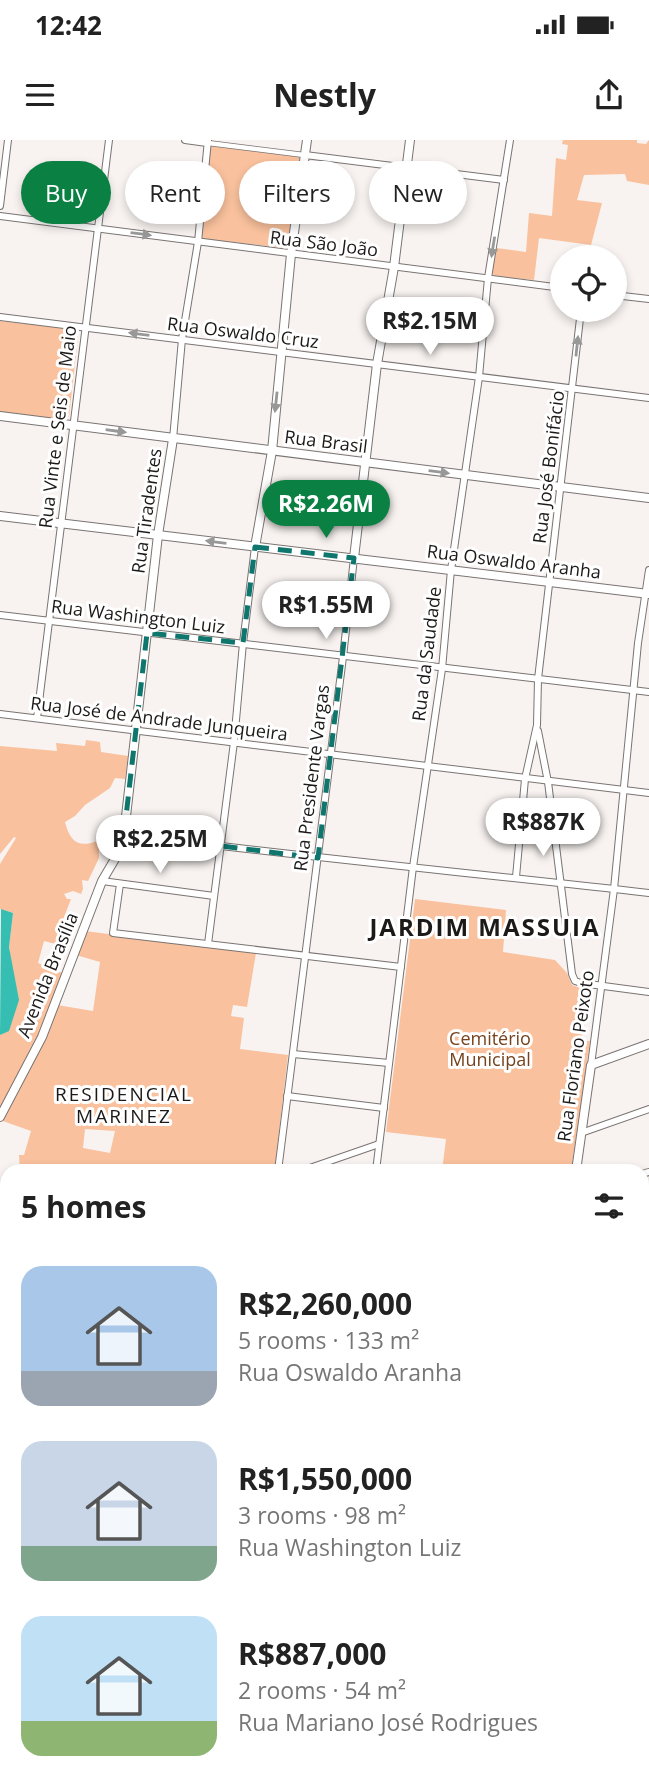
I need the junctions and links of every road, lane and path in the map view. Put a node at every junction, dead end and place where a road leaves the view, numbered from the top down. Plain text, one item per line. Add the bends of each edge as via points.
1 (8, 140) edge
2 (109, 140) edge
3 (185, 140) edge
4 (307, 140) edge
5 (410, 140) edge
6 (510, 140) edge
7 (207, 141) edge
8 (305, 155) junction
9 (407, 161) edge
10 (369, 164) edge
11 (467, 176) edge
12 (504, 180) junction
13 (0, 206) edge
14 (0, 216) edge
15 (399, 224) edge
16 (98, 229) junction
17 (198, 242) junction
18 (291, 254) junction
19 (394, 267) junction
20 (488, 278) junction
21 (550, 286) edge
22 (627, 296) edge
23 (649, 299) edge
24 (0, 317) edge
25 (580, 322) edge
26 (85, 328) junction
27 (182, 339) junction
28 (281, 353) junction
29 (377, 363) junction
30 (479, 377) junction
31 (573, 389) junction
32 (649, 398) edge
33 (0, 416) edge
34 (72, 425) junction
35 (173, 439) junction
36 (272, 451) junction
37 (366, 463) junction
38 (464, 475) junction
39 (559, 487) junction
40 (649, 498) edge
41 (0, 516) edge
42 (61, 524) junction
43 (158, 535) junction
44 (255, 547) junction
45 (354, 558) junction
46 (451, 570) junction
47 (649, 570) edge
48 (549, 582) junction
49 (648, 593) edge
50 (0, 615) edge
51 (48, 621) junction
52 (147, 633) junction
53 (243, 643) junction
54 (344, 657) junction
55 (442, 669) junction
56 (538, 679) junction
57 (634, 690) junction
58 (649, 692) edge
59 (0, 714) edge
60 (37, 718) junction
61 (537, 725) junction
62 (135, 730) junction
63 (234, 742) junction
64 (330, 754) junction
65 (427, 766) junction
66 (524, 779) junction
67 (548, 782) junction
68 (625, 790) junction
69 (649, 793) edge
70 (124, 834) junction
71 (220, 846) junction
72 (318, 858) junction
73 (413, 867) junction
74 (516, 877) junction
75 (102, 881) junction
76 (560, 882) junction
77 (120, 884) junction
78 (614, 889) junction
79 (649, 893) edge
80 (214, 896) junction
81 (208, 944) junction
82 (305, 955) junction
83 (401, 967) junction
84 (601, 985) junction
85 (649, 992) edge
86 (649, 1044) edge
87 (293, 1055) junction
88 (389, 1063) junction
89 (591, 1065) junction
90 (287, 1096) junction
91 (384, 1108) junction
92 (649, 1109) edge
93 (0, 1117) edge
94 (581, 1133) junction
95 (379, 1144) junction
96 (279, 1164) edge
97 (321, 1164) edge
98 (377, 1164) edge
99 (577, 1164) edge
100 (649, 1294) edge
101 (649, 1305) edge

1 - 13 street
2 - 16 street, Rua Vinte e Seis de Maio
3 - 7 street
4 - 8 street
5 - 9 street, Rua Presidente Vargas
6 - 12 street, Rua da Saudade
7 - 8 street
7 - 17 street, Rua Tiradentes
8 - 10 street
8 - 18 street
11 - 12 street
12 -> 20 street, Rua da Saudade
14 - 16 street, Rua São João
15 - 19 street, Rua Presidente Vargas
16 -> 17 street, Rua São João
16 - 26 street, Rua Vinte e Seis de Maio
17 - 18 street, Rua São João
17 - 27 street, Rua Tiradentes
18 - 19 street, Rua São João
18 - 28 street
19 - 20 street, Rua São João
19 - 29 street, Rua Presidente Vargas
20 - 21 street, Rua São João
20 - 30 street, Rua da Saudade
22 - 23 street
24 - 26 street, Rua Oswaldo Cruz
31 -> 25 street, Rua José Bonifácio
27 -> 26 street, Rua Oswaldo Cruz
26 - 34 street, Rua Vinte e Seis de Maio
27 - 28 street, Rua Oswaldo Cruz
27 - 35 street, Rua Tiradentes
28 - 29 street, Rua Oswaldo Cruz
28 -> 36 street
29 - 30 street, Rua Oswaldo Cruz
29 - 37 street, Rua Presidente Vargas
30 - 31 street, Rua Oswaldo Cruz
30 - 38 street, Rua da Saudade
31 - 32 street, Rua Oswaldo Cruz
31 - 39 street, Rua José Bonifácio
33 - 34 street, Rua Brasil
34 -> 35 street, Rua Brasil
34 - 42 street, Rua Vinte e Seis de Maio
35 - 36 street, Rua Brasil
35 - 43 street, Rua Tiradentes
36 - 37 street, Rua Brasil
36 - 44 street
37 -> 38 street, Rua Brasil
37 - 45 street, Rua Presidente Vargas
38 - 39 street, Rua Brasil
38 - 46 street, Rua da Saudade
39 - 40 street, Rua Brasil
39 - 48 street, Rua José Bonifácio
41 - 42 street, Rua Oswaldo Aranha
42 - 43 street, Rua Oswaldo Aranha
42 - 51 street, Rua Vinte e Seis de Maio
44 -> 43 street, Rua Oswaldo Aranha
43 - 52 street, Rua Tiradentes
44 - 45 street, Rua Oswaldo Aranha
44 - 53 street
45 - 46 street, Rua Oswaldo Aranha
45 - 54 street, Rua Presidente Vargas
46 - 48 street, Rua Oswaldo Aranha
46 - 55 street, Rua da Saudade
47 - 49 street, Rua Floriano Peixoto
48 - 49 street, Rua Oswaldo Aranha
48 - 56 street, Rua José Bonifácio
49 - 57 street, Rua Floriano Peixoto
50 - 51 street, Rua Washington Luiz
51 - 52 street, Rua Washington Luiz
51 - 60 street, Rua Vinte e Seis de Maio
52 - 53 street, Rua Washington Luiz
52 - 62 street, Rua Tiradentes
53 - 54 street, Rua Washington Luiz
53 - 63 street
54 - 55 street, Rua Washington Luiz
54 - 64 street, Rua Presidente Vargas
55 - 56 street, Rua Washington Luiz
55 - 65 street, Rua da Saudade
56 - 57 street, Rua Washington Luiz
56 - 61 street, Rua José Bonifácio
57 - 58 street, Rua Washington Luiz
57 - 68 street, Rua Floriano Peixoto
59 - 60 street, Rua José de Andrade Junqueira
60 - 62 street, Rua José de Andrade Junqueira
61 - 66 street, Rua José Bonifácio
61 - 67 street
62 - 63 street, Rua José de Andrade Junqueira
62 - 70 street, Rua Tiradentes
63 - 64 street, Rua José de Andrade Junqueira
63 - 71 street
64 - 65 street, Rua José de Andrade Junqueira
64 - 72 street, Rua Presidente Vargas
65 - 66 street, Rua José de Andrade Junqueira
65 - 73 street, Rua da Saudade
66 - 67 street, Rua José de Andrade Junqueira
66 - 74 street, Rua José Bonifácio
67 - 68 street, Rua José de Andrade Junqueira
67 - 76 street
68 - 69 street, Rua José de Andrade Junqueira
68 - 78 street, Rua Floriano Peixoto
70 - 71 street
70 - 75 street, Rua Tiradentes
71 - 72 street
71 - 80 street
72 - 73 street
72 - 82 street, Rua Presidente Vargas
73 - 74 street
73 - 83 street, Rua da Saudade
74 - 76 street
75 - 77 street
75 - 93 street, Avenida Brasília via 42,1037
76 - 78 street
76 - 84 street via 572,974 575,981
77 - 80 street
77 - 81 street via 113,933
78 - 79 street
78 - 84 street, Rua Floriano Peixoto
80 - 81 street
81 - 82 street
82 - 83 street
82 - 87 street, Rua Presidente Vargas
83 - 88 street, Rua da Saudade
84 - 85 street
84 - 89 street, Rua Floriano Peixoto
86 - 89 street
87 - 88 street
87 - 90 street, Rua Presidente Vargas
88 - 91 street, Rua da Saudade
89 - 94 street, Rua Floriano Peixoto
90 - 91 street
90 - 96 street, Rua Presidente Vargas
91 - 95 street, Rua da Saudade
92 - 94 street
94 - 99 street, Rua Floriano Peixoto
95 - 97 street
95 - 98 street, Rua da Saudade
100 - 101 street

